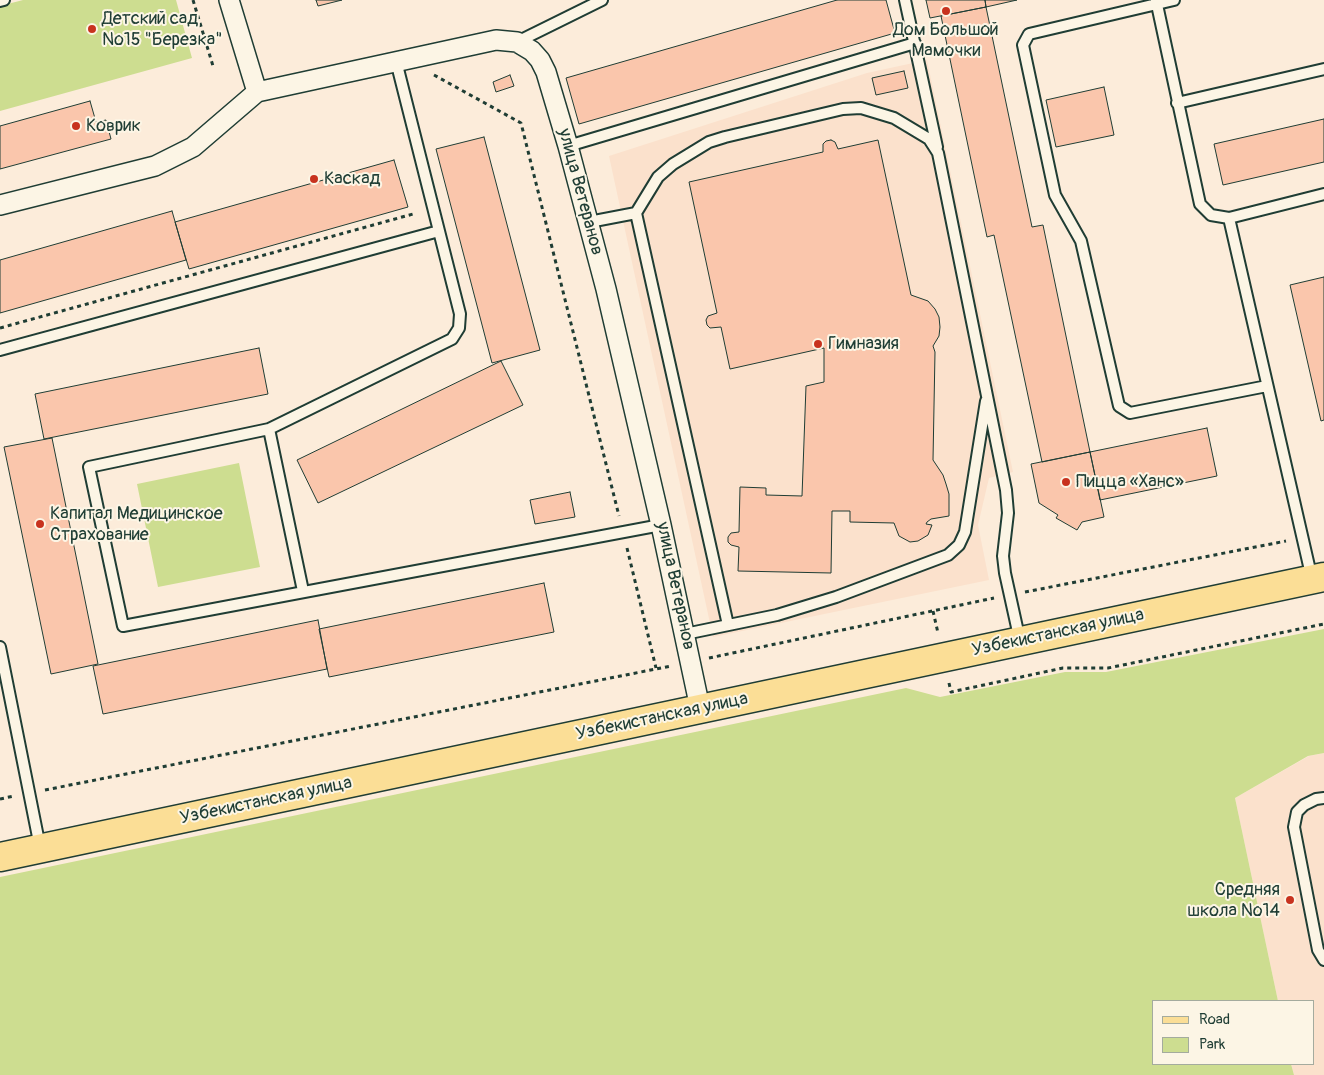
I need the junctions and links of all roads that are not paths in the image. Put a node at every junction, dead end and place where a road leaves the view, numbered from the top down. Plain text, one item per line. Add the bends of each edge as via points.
1 (4, 0) edge
2 (229, 0) edge
3 (602, 0) edge
4 (905, 0) edge
5 (1174, 0) edge
6 (0, 1) edge
7 (1156, 2) edge
8 (517, 42) junction
9 (915, 43) junction
10 (400, 60) junction
11 (1324, 69) edge
12 (257, 92) junction
13 (1177, 103) junction
14 (568, 146) junction
15 (938, 153) junction
16 (1324, 194) edge
17 (0, 204) edge
18 (636, 213) junction
19 (1229, 218) junction
20 (589, 222) junction
21 (439, 231) junction
22 (0, 350) edge
23 (1267, 386) junction
24 (987, 392) junction
25 (269, 429) junction
26 (661, 525) junction
27 (1318, 578) edge
28 (303, 591) junction
29 (728, 625) junction
30 (685, 634) junction
31 (1020, 642) junction
32 (0, 651) edge
33 (700, 708) junction
34 (1324, 798) edge
35 (40, 849) junction
36 (0, 857) edge
37 (1324, 960) edge

1 - 6 lane
2 - 12 street
3 - 8 lane
4 - 9 lane
5 - 7 lane
7 - 13 lane
7 - 23 lane via 1029,34 1023,46 1055,195 1081,241 1119,406 1130,413
8 - 10 street via 496,40
8 - 14 street, улица Ветеранов via 532,51 546,72
9 - 14 lane
9 - 15 lane
10 - 12 street
10 - 21 lane
11 - 13 lane
12 - 17 street via 193,147 155,166
13 - 19 lane via 1200,204 1211,215
14 - 20 street, улица Ветеранов
15 - 18 lane via 929,139 894,118 861,108 842,109 709,142 658,177
15 - 24 lane
16 - 19 lane
18 - 20 lane
18 - 29 lane
19 - 23 lane
20 - 26 street, улица Ветеранов
21 - 22 lane
21 - 25 lane via 460,314 460,328 452,339
23 - 27 lane via 1302,538
24 - 29 lane via 965,532 959,546 948,555 836,597 777,615
24 - 31 lane via 1008,502 1003,556
25 - 28 lane
25 - 28 lane via 89,467 123,626
26 - 28 lane
26 - 30 street, улица Ветеранов
27 - 31 main road, Узбекистанская улица
29 - 30 lane
30 - 33 street, улица Ветеранов
31 - 33 main road, Узбекистанская улица
32 - 35 lane
33 - 35 main road, Узбекистанская улица
34 - 37 lane via 1304,804 1297,812 1294,827 1318,950
35 - 36 main road, Узбекистанская улица

